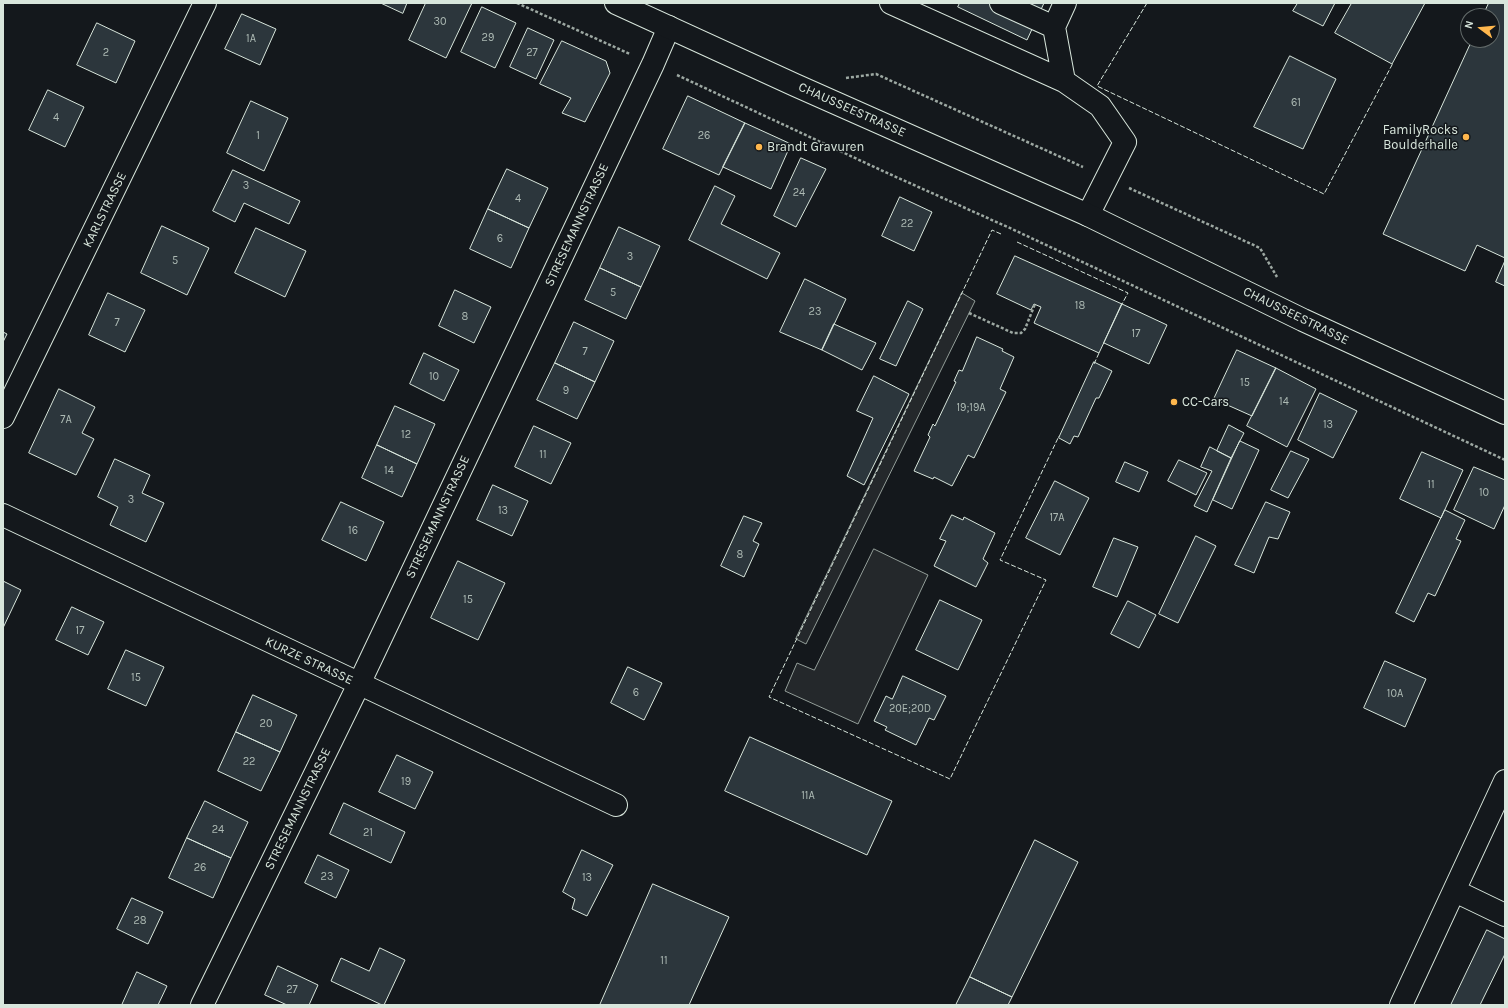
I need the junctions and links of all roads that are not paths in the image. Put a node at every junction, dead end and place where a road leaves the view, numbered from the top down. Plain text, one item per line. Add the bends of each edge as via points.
1 (205, 3) edge
2 (616, 3) edge
3 (891, 3) edge
4 (1001, 3) edge
5 (1065, 3) edge
6 (1054, 26) junction
7 (669, 27) junction
8 (1064, 81) junction
9 (1088, 215) junction
10 (1505, 413) edge
11 (3, 417) edge
12 (3, 515) edge
13 (359, 684) junction
14 (1505, 781) edge
15 (616, 805) dead end
16 (1455, 891) junction
17 (1505, 915) edge
18 (202, 1005) edge
19 (1401, 1005) edge

1 - 11 street, KARLSTRASSE
2 - 7 street, CHAUSSEESTRASSE
3 - 8 street
4 - 6 street
5 - 6 street
6 - 8 street
7 - 9 street, CHAUSSEESTRASSE
7 - 13 street, STRESEMANNSTRASSE via 654,64
8 - 9 street via 1100,106 1125,142
9 - 10 street, CHAUSSEESTRASSE via 1303,320
12 - 13 street, KURZE STRASSE
13 - 15 street, KURZE STRASSE
13 - 18 street, STRESEMANNSTRASSE
14 - 16 street
16 - 17 street
16 - 19 street

